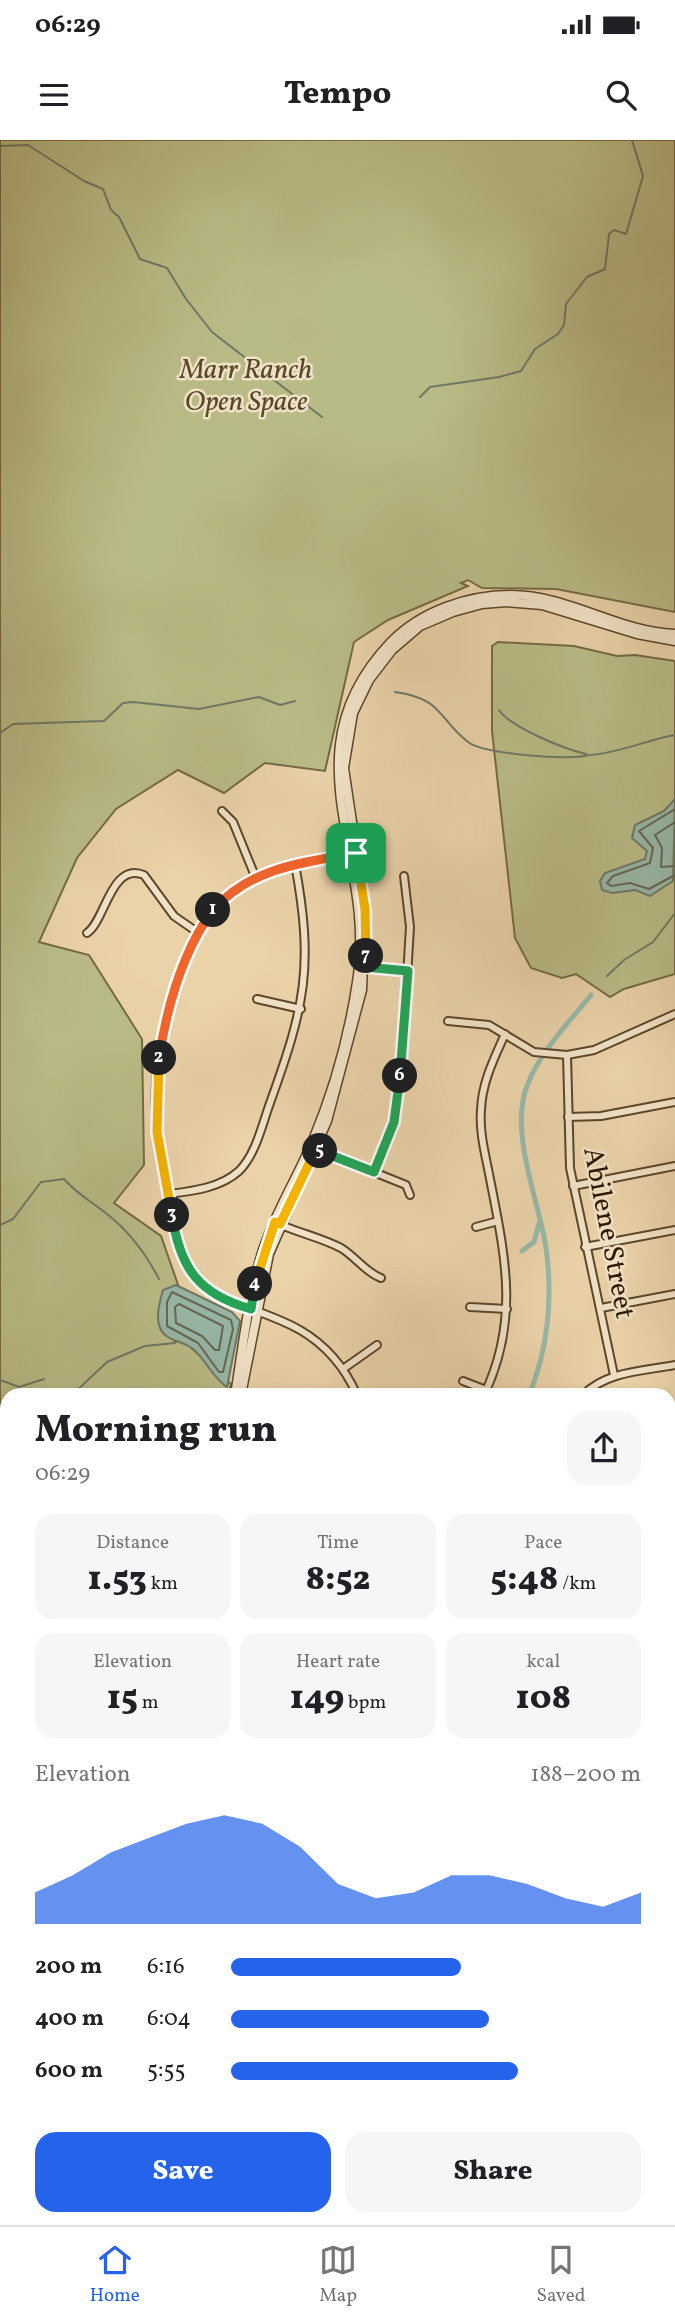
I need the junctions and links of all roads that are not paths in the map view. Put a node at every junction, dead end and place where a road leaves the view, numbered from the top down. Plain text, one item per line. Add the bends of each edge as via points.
1 (675, 634) edge
2 (675, 641) edge
3 (222, 811) dead end
4 (353, 854) junction
5 (295, 864) junction
6 (255, 876) junction
7 (404, 876) dead end
8 (197, 932) junction
9 (87, 933) dead end
10 (362, 967) junction
11 (408, 971) junction
12 (257, 999) dead end
13 (301, 1009) junction
14 (675, 1014) edge
15 (448, 1021) dead end
16 (505, 1034) junction
17 (566, 1055) junction
18 (675, 1102) edge
19 (568, 1117) junction
20 (313, 1148) junction
21 (675, 1166) edge
22 (374, 1172) junction
23 (573, 1186) junction
24 (169, 1194) junction
25 (410, 1195) dead end
26 (498, 1221) junction
27 (277, 1223) junction
28 (476, 1227) dead end
29 (675, 1230) edge
30 (585, 1247) junction
31 (381, 1278) dead end
32 (675, 1294) edge
33 (470, 1307) dead end
34 (601, 1308) junction
35 (507, 1309) junction
36 (254, 1310) junction
37 (377, 1345) dead end
38 (675, 1365) edge
39 (343, 1368) junction
40 (614, 1375) junction
41 (463, 1381) dead end
42 (237, 1388) edge
43 (242, 1388) edge
44 (353, 1388) edge
45 (476, 1388) edge
46 (487, 1388) edge
47 (591, 1388) edge

1 - 4 street via 642,630 541,598 514,595 456,603 417,622 375,660 343,722 337,776
2 - 4 street via 524,602 470,606 420,626 379,664 353,713 344,768
3 - 6 street via 233,822
4 - 5 street
4 - 10 street via 365,909
5 - 6 street
5 - 13 street via 307,951
6 - 8 street via 226,896
7 - 11 street via 410,927
8 - 9 street via 174,915 138,873 110,892
8 - 24 street via 177,984 158,1062 157,1132
10 - 11 street
10 - 20 street via 351,1039
11 - 22 street via 396,1108
12 - 13 street
13 - 24 street via 263,1123 244,1164 215,1185
14 - 17 street via 594,1050
15 - 16 street via 489,1025
16 - 17 street via 534,1052
16 - 26 street via 489,1069 481,1109
17 - 19 street, Abilene Street
18 - 19 street via 601,1116
19 - 23 street, Abilene Street
20 - 22 street
20 - 27 street
21 - 23 street
22 - 25 street via 406,1185
23 - 30 street, Abilene Street
24 - 36 street via 178,1248 186,1265 211,1293
26 - 28 street
26 - 35 street via 507,1271
27 - 31 street via 338,1246
27 - 36 street
29 - 30 street
30 - 34 street, Abilene Street
32 - 34 street
33 - 35 street
34 - 40 street, Abilene Street
35 - 46 street
36 - 39 street via 300,1331
36 - 42 street
36 - 43 street
37 - 39 street
38 - 40 street
39 - 44 street
40 - 47 street
41 - 45 street

